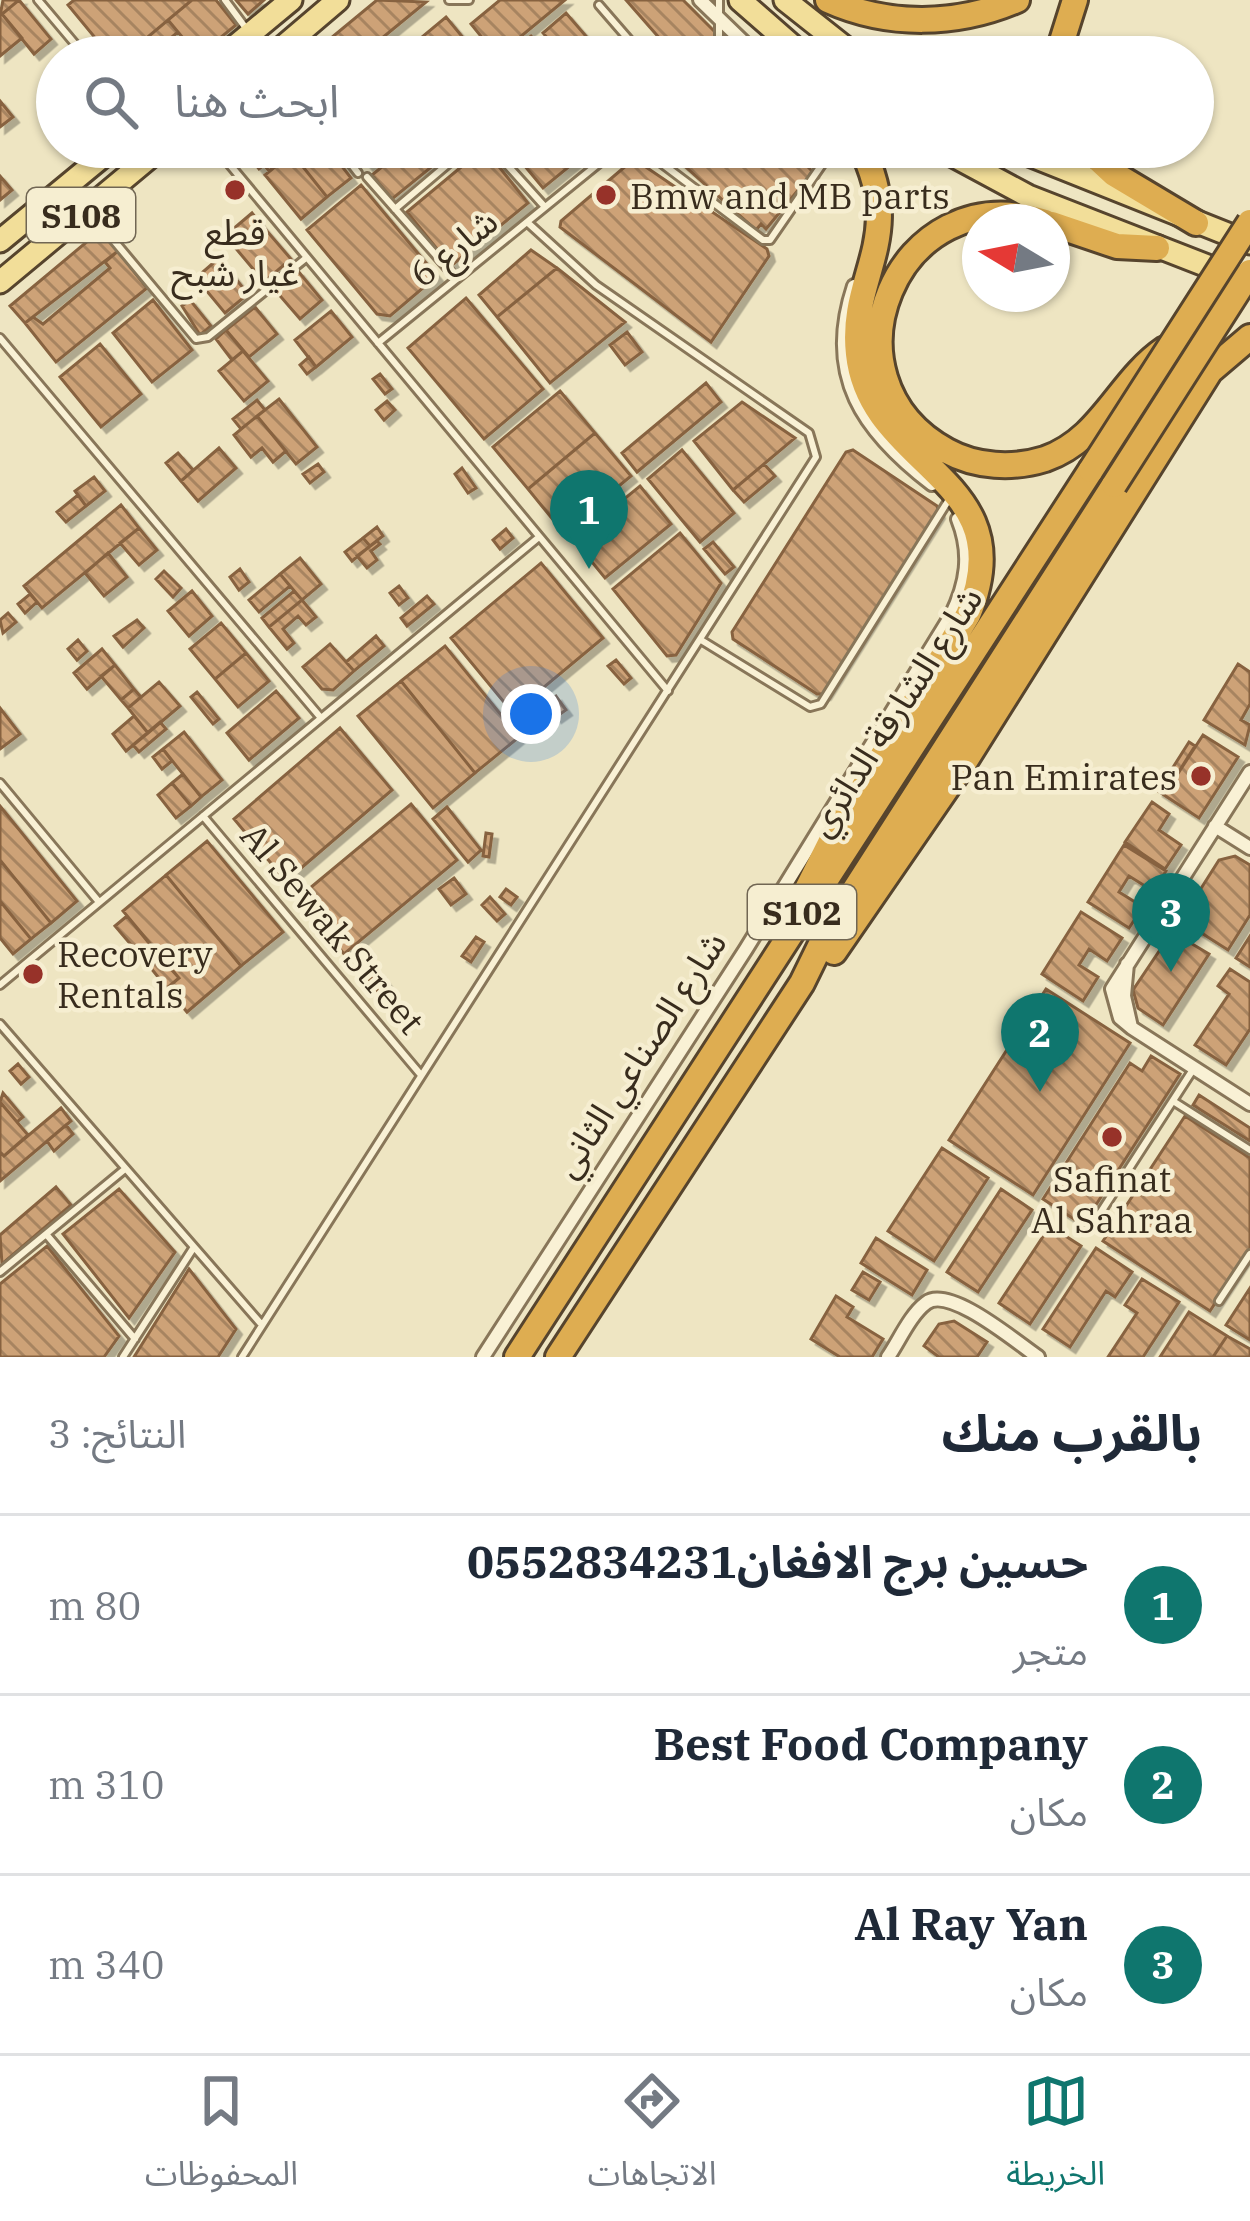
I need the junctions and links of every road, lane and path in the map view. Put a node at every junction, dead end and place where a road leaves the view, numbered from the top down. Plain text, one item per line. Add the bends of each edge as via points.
1 (38, 0) edge
2 (225, 0) edge
3 (291, 0) edge
4 (338, 0) edge
5 (449, 0) edge
6 (469, 0) edge
7 (700, 0) edge
8 (719, 0) edge
9 (740, 0) edge
10 (785, 0) edge
11 (828, 0) edge
12 (1018, 0) edge
13 (1075, 0) edge
14 (599, 5) dead end
15 (721, 21) junction
16 (250, 34) junction
17 (68, 36) edge
18 (248, 36) edge
19 (296, 36) edge
20 (626, 36) edge
21 (720, 36) edge
22 (737, 36) edge
23 (780, 36) edge
24 (830, 36) edge
25 (1064, 36) edge
26 (89, 168) edge
27 (137, 168) edge
28 (232, 168) edge
29 (354, 168) edge
30 (443, 168) edge
31 (510, 168) edge
32 (593, 168) edge
33 (668, 168) edge
34 (820, 168) edge
35 (857, 168) edge
36 (870, 168) edge
37 (976, 168) edge
38 (1061, 168) edge
39 (1107, 168) edge
40 (358, 173) dead end
41 (367, 177) dead end
42 (545, 207) junction
43 (88, 209) junction
44 (395, 209) junction
45 (527, 222) junction
46 (962, 222) edge
47 (1196, 223) junction
48 (1070, 230) edge
49 (1249, 235) edge
50 (0, 241) edge
51 (1157, 248) junction
52 (306, 257) junction
53 (1239, 273) edge
54 (457, 279) junction
55 (0, 282) edge
56 (1250, 283) edge
57 (1250, 337) edge
58 (0, 338) edge
59 (378, 343) junction
60 (1172, 344) junction
61 (948, 501) junction
62 (539, 536) junction
63 (701, 640) junction
64 (668, 692) junction
65 (321, 718) junction
66 (1250, 772) edge
67 (0, 783) edge
68 (203, 816) junction
69 (1215, 826) junction
70 (1250, 848) edge
71 (99, 902) junction
72 (794, 920) junction
73 (802, 983) junction
74 (0, 985) edge
75 (0, 1024) edge
76 (1194, 1068) junction
77 (422, 1076) junction
78 (1173, 1101) junction
79 (1250, 1104) edge
80 (1250, 1150) edge
81 (125, 1169) junction
82 (1099, 1215) dead end
83 (46, 1234) junction
84 (194, 1247) junction
85 (1250, 1254) edge
86 (0, 1272) edge
87 (1219, 1301) dead end
88 (262, 1325) junction
89 (135, 1339) junction
90 (123, 1357) edge
91 (242, 1357) edge
92 (483, 1357) edge
93 (517, 1357) edge
94 (558, 1357) edge
95 (889, 1357) edge
96 (1038, 1357) edge

1 - 17 lane
2 - 16 lane
3 - 16 main road
4 - 19 main road
5 - 6 lane
7 - 15 street
8 - 15 lane
9 - 23 main road
10 - 24 main road
11 - 12 highway via 919,20
13 - 25 highway
14 - 20 lane
15 - 21 lane
15 - 22 street
16 - 18 main road
26 - 50 main road, S108
27 - 43 main road, S108
28 - 52 lane
29 - 40 lane
30 - 44 lane
31 - 42 lane
32 - 42 lane, شارع 6
33 - 34 lane via 764,240
35 - 61 street via 868,214 844,326 849,379 882,444
36 - 72 highway via 880,217 857,338 862,374 897,437 968,505 981,575 968,615 825,851
37 - 51 main road
38 - 47 main road
39 - 47 highway
41 - 44 lane
42 - 45 lane, شارع 6
43 - 52 lane via 196,339
43 - 55 main road, S108
44 - 54 lane
45 - 54 lane, شارع 6
45 - 63 lane via 585,276 814,440 813,465
46 - 60 highway via 900,269 881,314 881,362 898,407 952,454 1011,465 1068,448
47 - 49 main road
48 - 51 highway via 1117,246
49 - 60 highway, شارع الشارقة الدائري / S102, bridge
51 - 53 main road
52 - 59 lane
53 - 56 main road
53 - 73 highway, شارع الشارقة الدائري / S102, bridge
54 - 59 lane, شارع 6
57 - 73 highway via 1210,371 945,792 836,949
58 - 65 lane
59 - 62 lane
60 - 72 highway, شارع الشارقة الدائري / S102, bridge via 837,867
61 - 63 lane via 821,704 810,707
61 - 92 street, شارع الصناعي الثاني via 968,553 951,616
62 - 64 lane
62 - 65 lane
63 - 64 lane
64 - 77 lane
65 - 68 lane
66 - 69 street
67 - 71 lane
68 - 71 lane
68 - 77 lane, Al Sewak Street
69 - 70 street
69 - 76 street via 1127,963 1124,996 1132,1028
71 - 74 lane
72 - 93 highway, شارع الشارقة الدائري / S102
73 - 94 highway, شارع الشارقة الدائري / S102
75 - 81 lane
76 - 78 lane
76 - 79 street
77 - 88 lane
78 - 80 lane
78 - 82 lane
81 - 83 lane
81 - 84 lane
83 - 86 lane
83 - 89 lane
84 - 88 lane
84 - 89 lane
85 - 87 lane
88 - 91 lane
89 - 90 lane
95 - 96 street via 917,1313 939,1305 962,1306

